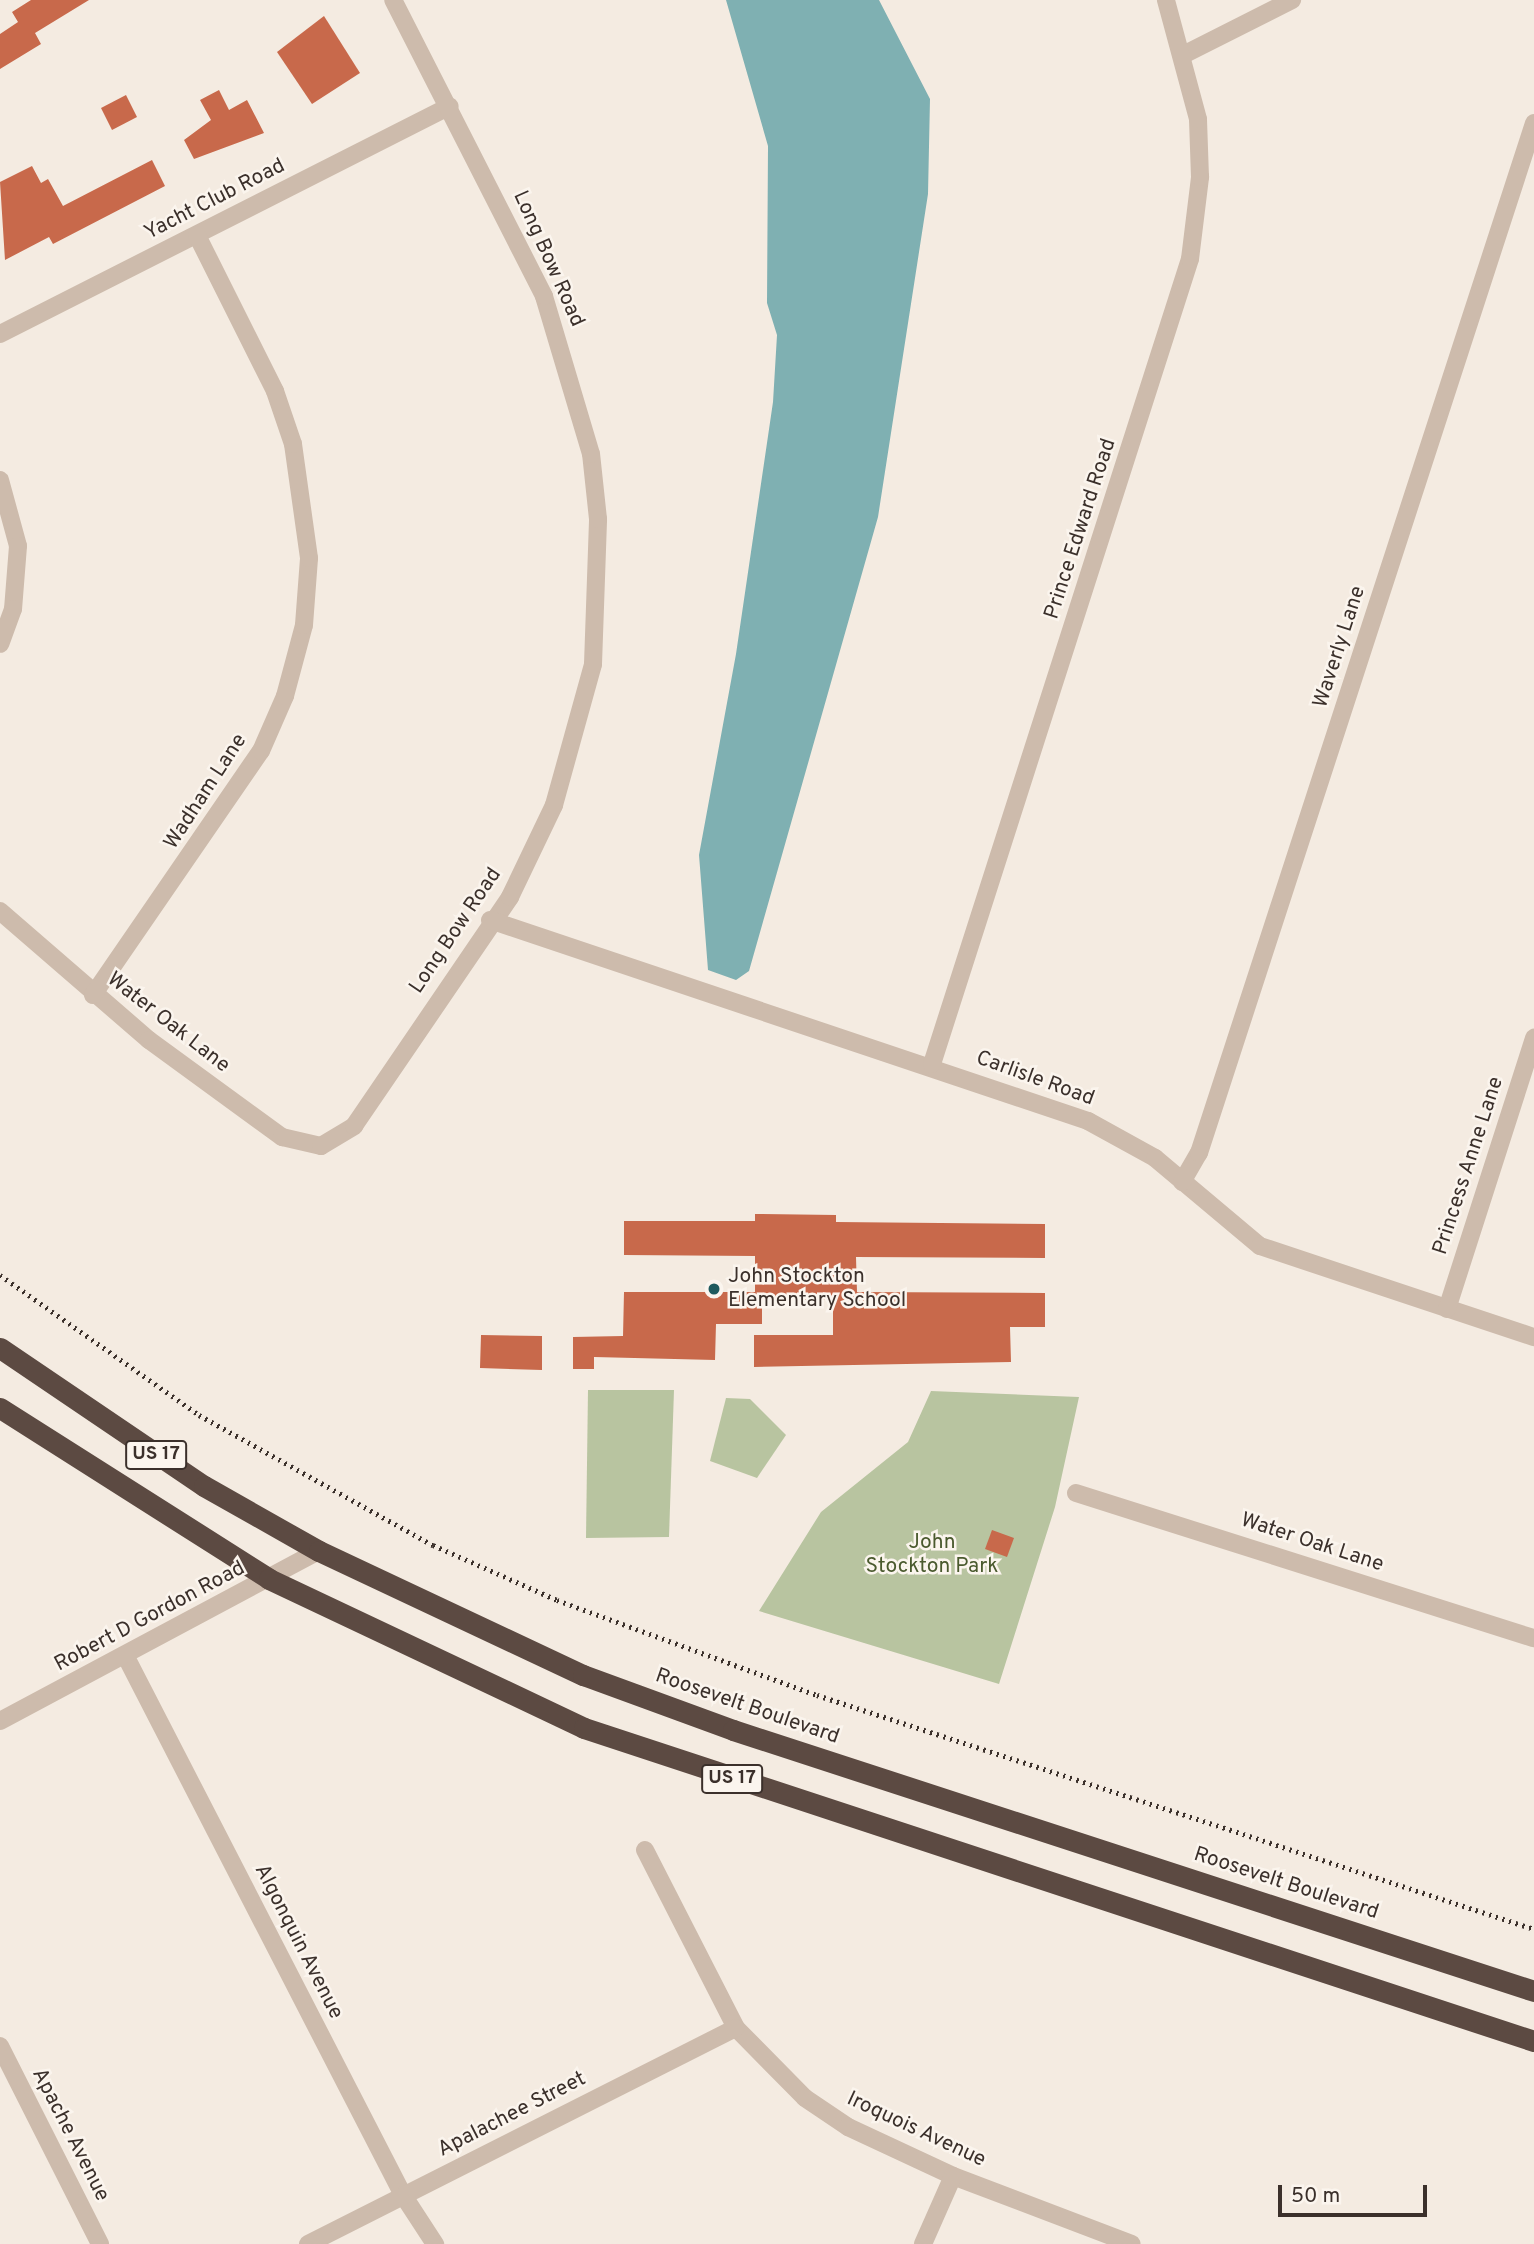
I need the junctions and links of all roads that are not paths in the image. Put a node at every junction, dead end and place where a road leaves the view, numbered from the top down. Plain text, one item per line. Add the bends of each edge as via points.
1 (393, 0) edge
2 (1166, 0) edge
3 (1292, 0) edge
4 (1185, 54) junction
5 (450, 106) junction
6 (1534, 123) edge
7 (197, 235) junction
8 (0, 334) edge
9 (0, 480) edge
10 (0, 644) edge
11 (0, 911) edge
12 (490, 920) junction
13 (93, 995) junction
14 (1534, 1038) edge
15 (932, 1064) junction
16 (321, 1146) joint
17 (1182, 1182) junction
18 (1447, 1309) junction
19 (1534, 1337) edge
20 (0, 1348) edge
21 (0, 1408) edge
22 (1076, 1493) dead end
23 (320, 1551) junction
24 (269, 1579) junction
25 (1534, 1638) edge
26 (126, 1657) junction
27 (0, 1721) edge
28 (645, 1850) dead end
29 (1534, 1991) edge
30 (736, 2028) junction
31 (1534, 2041) edge
32 (0, 2046) edge
33 (953, 2176) junction
34 (403, 2195) junction
35 (100, 2244) edge
36 (308, 2244) edge
37 (435, 2244) edge
38 (923, 2244) edge
39 (1132, 2244) edge

1 - 5 street, Long Bow Road
2 - 4 street, Prince Edward Road
3 - 4 street
4 - 15 street, Prince Edward Road via 1198,119 1200,177 1190,259
5 - 7 street, Yacht Club Road
5 - 12 street, Long Bow Road via 560,338 591,454 598,519 593,664 574,747 554,806 510,897
6 - 17 street, Waverly Lane via 1199,1153
7 - 8 street, Yacht Club Road
7 - 13 street, Wadham Lane via 275,391 293,444 309,558 303,625 285,696 261,751
9 - 10 street via 18,546 13,609
11 - 13 street, Water Oak Lane
12 - 15 street, Carlisle Road
12 - 16 street, Long Bow Road via 354,1126
13 - 16 street, Water Oak Lane via 282,1137
14 - 18 street, Princess Anne Lane
15 - 17 street, Carlisle Road via 1128,1139
17 - 18 street, Carlisle Road via 1260,1246
18 - 19 street, Carlisle Road
20 - 23 highway, Roosevelt Boulevard / US 17 via 182,1472
21 - 24 highway, US 17
22 - 25 street, Water Oak Lane
23 - 24 street, Robert D Gordon Road
23 - 29 highway, Roosevelt Boulevard / US 17 via 431,1608 651,1701
24 - 26 street, Robert D Gordon Road
24 - 31 highway, US 17 via 460,1674 609,1738
26 - 27 street, Robert D Gordon Road
26 - 34 street, Algonquin Avenue
28 - 30 street, Iroquois Avenue
30 - 33 street, Iroquois Avenue via 816,2105
30 - 34 street, Apalachee Street
32 - 35 street, Apache Avenue
33 - 38 street
33 - 39 street, Iroquois Avenue
34 - 36 street, Apalachee Street
34 - 37 street, Algonquin Avenue

